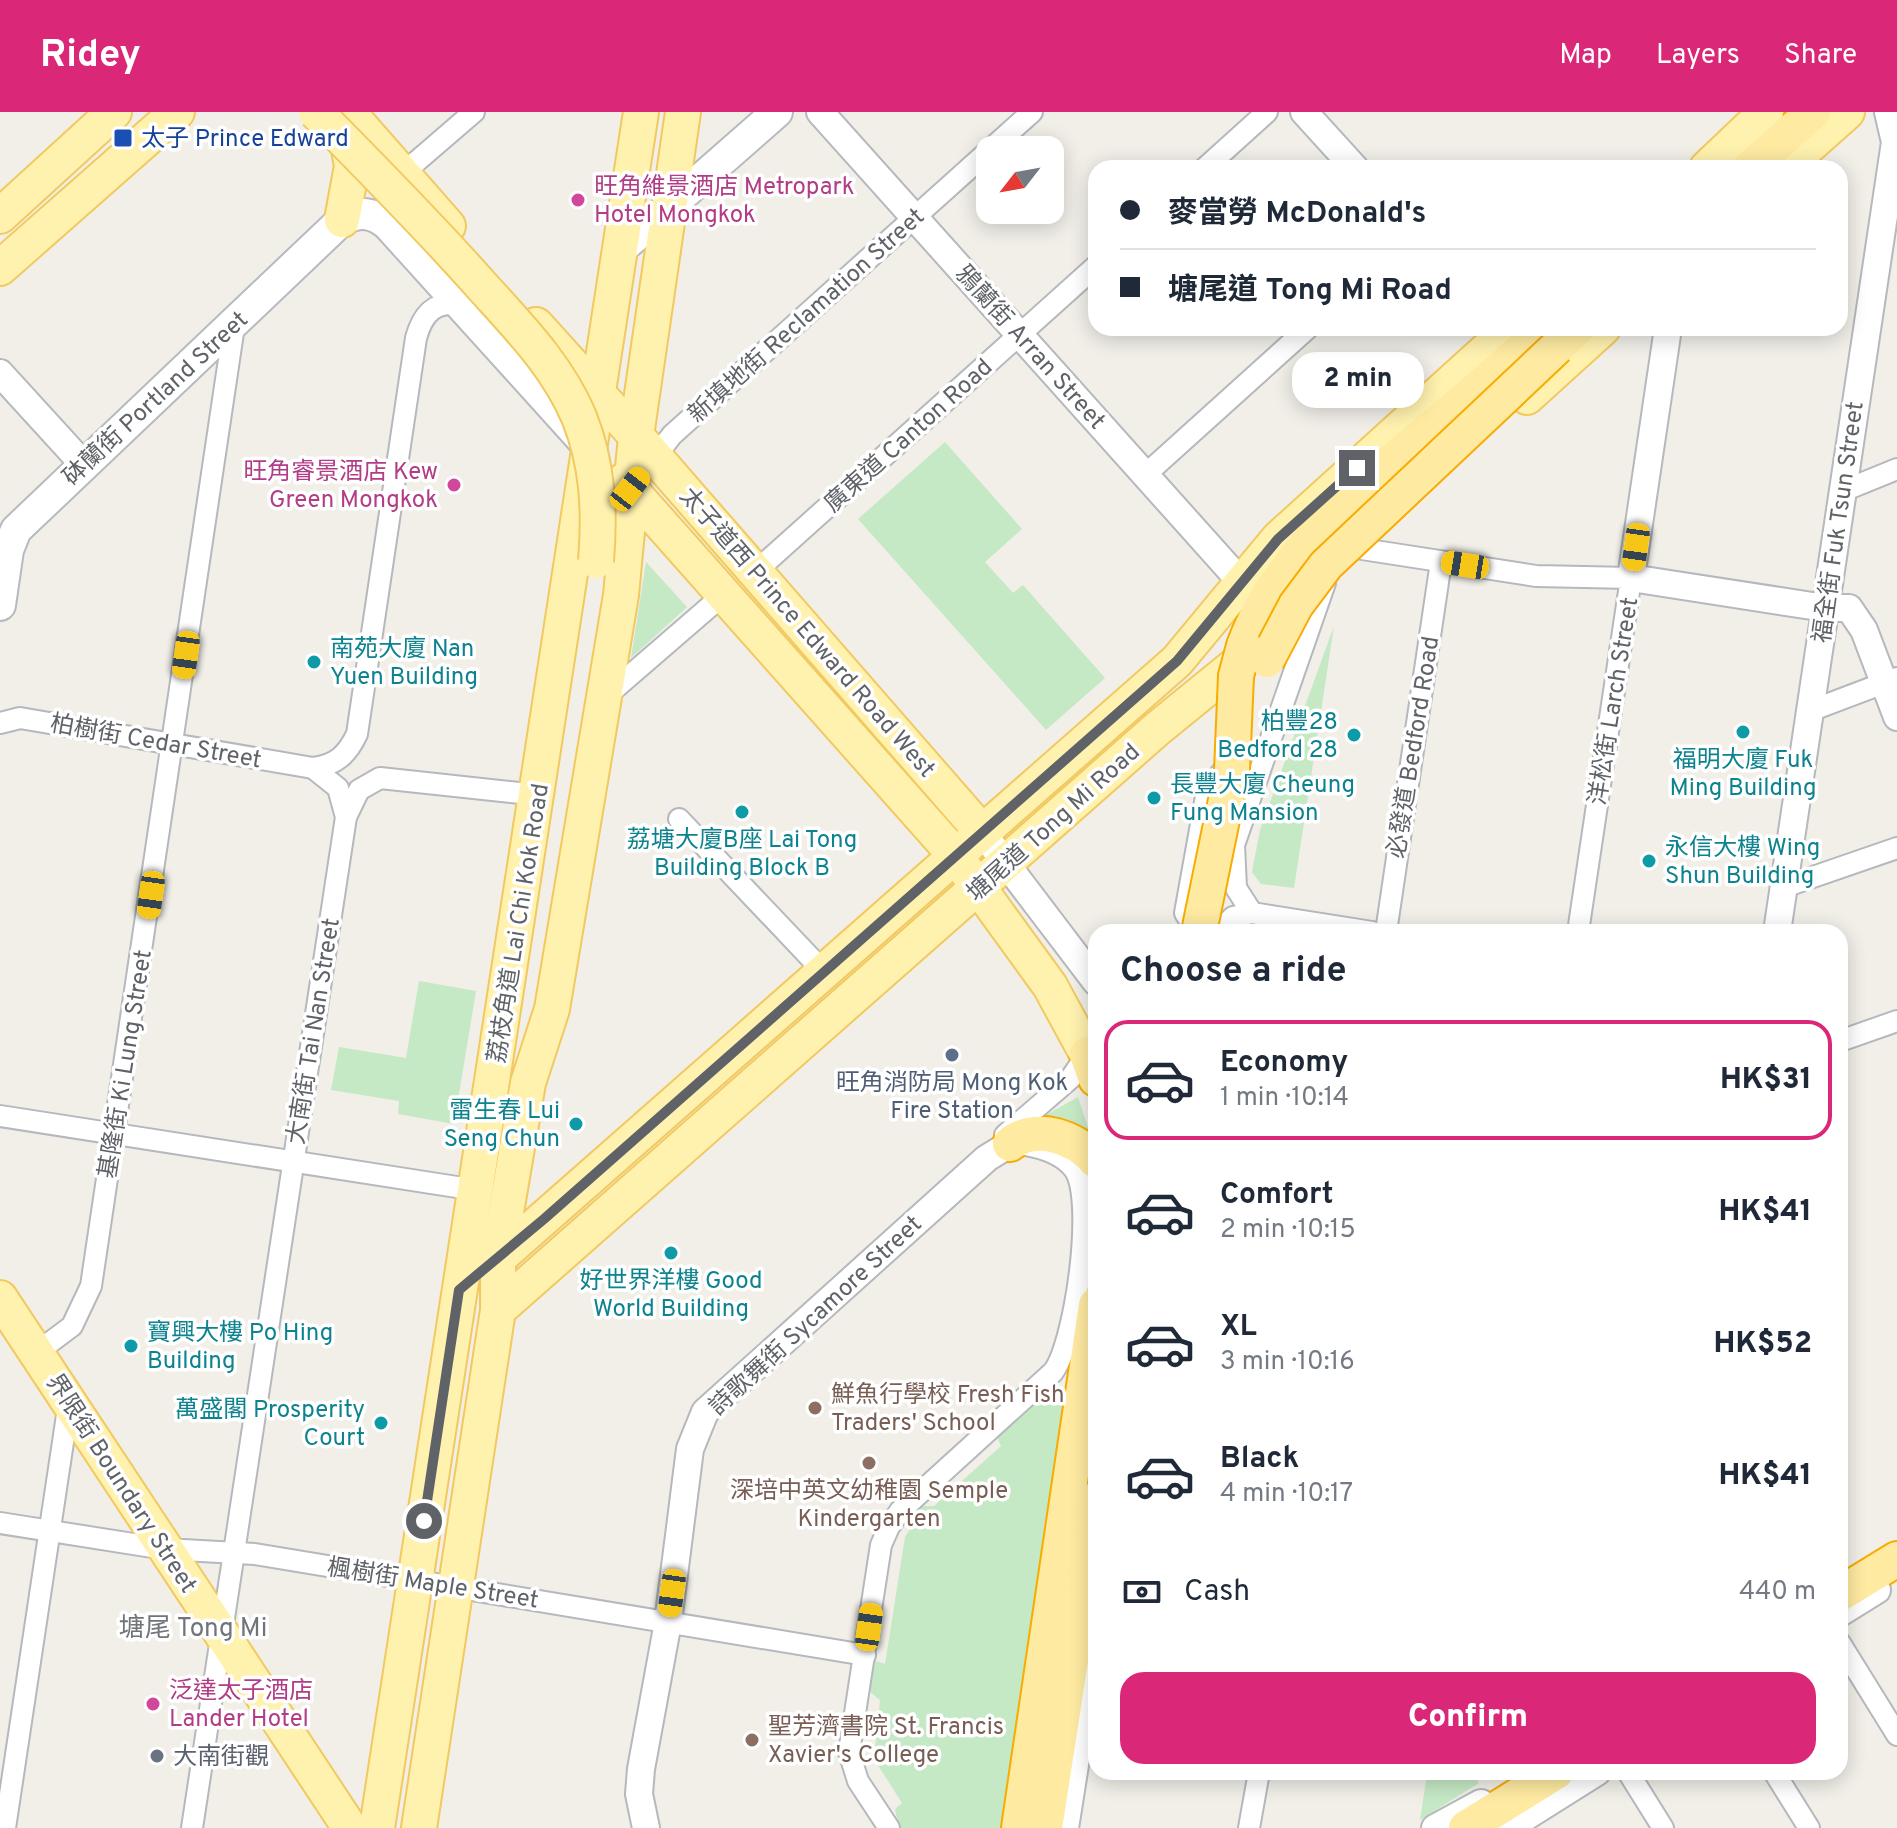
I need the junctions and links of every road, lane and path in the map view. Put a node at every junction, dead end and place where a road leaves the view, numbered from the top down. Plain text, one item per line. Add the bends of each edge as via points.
1 (177, 112) edge
2 (316, 112) edge
3 (340, 112) edge
4 (348, 112) edge
5 (474, 112) edge
6 (641, 112) edge
7 (683, 112) edge
8 (777, 112) edge
9 (820, 112) edge
10 (1032, 112) edge
11 (1267, 112) edge
12 (1304, 112) edge
13 (1766, 112) edge
14 (1813, 112) edge
15 (1847, 112) edge
16 (1888, 112) edge
17 (116, 114) edge
18 (1214, 160) edge
19 (1348, 160) edge
20 (1715, 160) edge
21 (1759, 160) edge
22 (1793, 160) edge
23 (402, 174) junction
24 (667, 210) junction
25 (0, 216) edge
26 (915, 218) junction
27 (342, 220) junction
28 (621, 249) junction
29 (0, 268) edge
30 (1088, 273) edge
31 (462, 305) junction
32 (234, 326) junction
33 (1020, 334) junction
34 (1299, 336) edge
35 (1512, 336) edge
36 (1512, 336) edge
37 (1568, 336) edge
38 (1594, 336) edge
39 (1667, 336) edge
40 (0, 373) edge
41 (599, 395) junction
42 (646, 446) junction
43 (590, 449) junction
44 (84, 465) junction
45 (1897, 469) edge
46 (1145, 475) junction
47 (630, 489) junction
48 (1843, 491) junction
49 (1362, 549) junction
50 (1441, 562) junction
51 (755, 572) junction
52 (1631, 578) junction
53 (569, 582) junction
54 (1242, 583) junction
55 (1325, 583) junction
56 (1, 596) edge
57 (722, 596) junction
58 (1825, 608) junction
59 (1891, 680) edge
60 (603, 699) junction
61 (1810, 711) junction
62 (1897, 717) edge
63 (0, 723) edge
64 (173, 744) junction
65 (1266, 753) junction
66 (313, 768) junction
67 (1232, 770) junction
68 (538, 795) junction
69 (346, 817) junction
70 (679, 819) dead end
71 (982, 832) junction
72 (1897, 848) edge
73 (955, 855) junction
74 (1007, 861) junction
75 (979, 887) junction
76 (1784, 887) junction
77 (1252, 913) junction
78 (1199, 924) edge
79 (1213, 924) edge
80 (1222, 924) edge
81 (1321, 924) edge
82 (1387, 924) edge
83 (1579, 924) edge
84 (1778, 924) edge
85 (1088, 971) edge
86 (824, 972) junction
87 (1897, 1021) edge
88 (1848, 1038) edge
89 (1088, 1060) edge
90 (1088, 1068) edge
91 (528, 1083) junction
92 (0, 1116) edge
93 (116, 1134) junction
94 (999, 1151) junction
95 (1088, 1153) edge
96 (293, 1162) junction
97 (476, 1190) junction
98 (498, 1259) junction
99 (459, 1290) junction
100 (0, 1298) edge
101 (498, 1310) junction
102 (36, 1353) junction
103 (1088, 1358) edge
104 (69, 1402) junction
105 (0, 1523) edge
106 (49, 1530) junction
107 (1897, 1548) edge
108 (165, 1549) junction
109 (232, 1551) junction
110 (1088, 1551) edge
111 (1897, 1559) edge
112 (1897, 1578) edge
113 (415, 1579) junction
114 (1848, 1579) edge
115 (454, 1586) junction
116 (1848, 1589) edge
117 (1848, 1608) edge
118 (668, 1622) junction
119 (221, 1633) junction
120 (865, 1655) junction
121 (1848, 1656) edge
122 (1088, 1707) edge
123 (1897, 1735) edge
124 (1258, 1780) edge
125 (1519, 1780) edge
126 (1543, 1780) edge
127 (1584, 1780) edge
128 (1633, 1780) edge
129 (1779, 1780) edge
130 (5, 1828) edge
131 (192, 1828) edge
132 (350, 1828) edge
133 (377, 1828) edge
134 (419, 1828) edge
135 (646, 1828) edge
136 (889, 1828) edge
137 (1019, 1828) edge
138 (1045, 1828) edge
139 (1065, 1828) edge
140 (1249, 1828) edge
141 (1435, 1828) edge
142 (1466, 1828) edge
143 (1508, 1828) edge
144 (1663, 1828) edge
145 (1809, 1828) edge

1 - 29 main road
2 - 91 main road, 荔枝角道 Lai Chi Kok Road, bridge via 422,219 543,354 579,418 590,452 597,488 596,561 525,1003
3 - 27 main road via 352,166
4 - 23 main road, 太子道西 Prince Edward Road West
5 - 23 street
6 - 28 main road, 荔枝角道 Lai Chi Kok Road
7 - 24 main road, 荔枝角道 Lai Chi Kok Road
8 - 24 main road
9 - 26 street, 鴉蘭街 Arran Street
10 - 26 street, 新填地街 Reclamation Street
11 - 18 street
12 - 19 street
13 - 20 main road
14 - 21 highway
15 - 22 main road
16 - 48 street, 福全街 Fuk Tsun Street via 1895,142
17 - 25 main road
23 - 41 main road, 太子道西 Prince Edward Road West
24 - 28 main road
24 - 42 main road, 荔枝角道 Lai Chi Kok Road
26 - 33 street, 鴉蘭街 Arran Street
26 - 42 street, 新填地街 Reclamation Street via 672,435
27 - 31 main road, 太子道西 Prince Edward Road West via 366,213 378,217
27 - 32 main road, 砵蘭街 Portland Street
28 - 41 main road, 荔枝角道 Lai Chi Kok Road
30 - 33 street, 廣東道 Canton Road
31 - 43 main road, 太子道西 Prince Edward Road West
31 - 66 street via 434,306 419,325 357,734 335,763
32 - 44 main road, 砵蘭街 Portland Street
32 - 64 street, 基隆街 Ki Lung Street
33 - 46 street, 鴉蘭街 Arran Street
33 - 51 street, 廣東道 Canton Road
34 - 46 street
35 - 67 highway, bridge via 1310,540 1271,589 1255,616 1236,676
36 - 54 main road, 塘尾道 Tong Mi Road via 1278,539
37 - 67 highway, bridge via 1343,547 1310,585 1282,627 1258,679
38 - 49 main road, 塘尾道 Tong Mi Road
39 - 52 street, 洋松街 Larch Street
40 - 44 street
41 - 42 main road, 太子道西 Prince Edward Road West
41 - 43 main road, 荔枝角道 Lai Chi Kok Road
42 - 47 main road, 荔枝角道 Lai Chi Kok Road
42 - 51 main road, 太子道西 Prince Edward Road West
43 - 47 main road, 太子道西 Prince Edward Road West
43 - 53 main road, 荔枝角道 Lai Chi Kok Road
44 - 56 main road, 砵蘭街 Portland Street via 16,530
45 - 48 street
46 - 54 street, 鴉蘭街 Arran Street
47 - 53 main road via 603,520
47 - 57 main road, 太子道西 Prince Edward Road West
47 - 60 main road, 荔枝角道 Lai Chi Kok Road via 628,545
48 - 58 street, 福全街 Fuk Tsun Street
49 - 50 street
49 - 55 main road, 塘尾道 Tong Mi Road
50 - 52 street via 1536,576
50 - 82 street, 必發道 Bedford Road
51 - 71 main road, 太子道西 Prince Edward Road West
52 - 58 street
52 - 83 street, 洋松街 Larch Street
53 - 68 main road, 荔枝角道 Lai Chi Kok Road
54 - 71 main road, 塘尾道 Tong Mi Road via 1177,661
55 - 65 street
55 - 74 main road, 塘尾道 Tong Mi Road via 1269,638
57 - 60 street
57 - 73 main road, 太子道西 Prince Edward Road West
58 - 59 street via 1854,611
58 - 61 street, 福全街 Fuk Tsun Street
59 - 61 street
59 - 62 street
60 - 91 main road, 荔枝角道 Lai Chi Kok Road via 552,1009
61 - 76 street, 福全街 Fuk Tsun Street
63 - 64 street, 柏樹街 Cedar Street via 20,718
64 - 66 street, 柏樹街 Cedar Street
64 - 93 street, 基隆街 Ki Lung Street
65 - 77 street via 1232,860 1236,888
65 - 78 street via 1234,763 1207,791 1185,913
66 - 69 street via 338,788
67 - 79 highway, bridge
68 - 69 street via 380,778 359,790
68 - 97 main road, 荔枝角道 Lai Chi Kok Road
69 - 96 street, 大南街 Tai Nan Street
70 - 86 street
71 - 73 main road, 塘尾道 Tong Mi Road
71 - 74 street, 太子道西 Prince Edward Road West
72 - 76 street
73 - 75 main road, 太子道西 Prince Edward Road West
73 - 86 main road, 塘尾道 Tong Mi Road
74 - 75 main road, 塘尾道 Tong Mi Road
74 - 85 street, 太子道西 Prince Edward Road West
75 - 89 main road, 太子道西 Prince Edward Road West via 1064,1008
75 - 101 main road, 塘尾道 Tong Mi Road
76 - 84 street, 福全街 Fuk Tsun Street
77 - 80 street
77 - 81 street
86 - 98 main road, 塘尾道 Tong Mi Road
87 - 88 street
90 - 94 street, 詩歌舞街 Sycamore Street via 1003,1137
91 - 98 main road, 荔枝角道 Lai Chi Kok Road
92 - 93 street
93 - 96 street
93 - 102 street, 基隆街 Ki Lung Street via 87,1300 72,1326
94 - 95 highway via 1020,1136 1036,1133 1081,1146
94 - 118 street, 詩歌舞街 Sycamore Street via 705,1412 690,1449
94 - 120 street via 1043,1149 1074,1170 1082,1186 1085,1218 1064,1359 889,1527 881,1545
96 - 97 street
96 - 109 street, 大南街 Tai Nan Street
97 - 99 main road, 荔枝角道 Lai Chi Kok Road
98 - 99 main road, 塘尾道 Tong Mi Road
98 - 101 main road, 荔枝角道 Lai Chi Kok Road
99 - 113 main road, 荔枝角道 Lai Chi Kok Road
100 - 102 main road, 界限街 Boundary Street
101 - 115 main road, 荔枝角道 Lai Chi Kok Road
102 - 104 main road, 界限街 Boundary Street
103 - 137 highway
104 - 106 street
104 - 108 main road, 界限街 Boundary Street
105 - 106 street, 楓樹街 Maple Street
106 - 108 street, 楓樹街 Maple Street
106 - 130 street
107 - 114 street
108 - 109 street, 楓樹街 Maple Street
108 - 119 main road, 界限街 Boundary Street
109 - 113 street, 楓樹街 Maple Street
109 - 119 street, 大南街 Tai Nan Street
110 - 138 highway
111 - 116 highway
112 - 117 street
113 - 115 street, 楓樹街 Maple Street
113 - 133 main road, 荔枝角道 Lai Chi Kok Road
115 - 118 street, 楓樹街 Maple Street
115 - 134 main road, 荔枝角道 Lai Chi Kok Road
118 - 120 street, 楓樹街 Maple Street
118 - 135 street, 詩歌舞街 Sycamore Street via 639,1782
119 - 131 street, 大南街 Tai Nan Street
119 - 132 main road, 界限街 Boundary Street
120 - 136 street via 849,1752 858,1781
121 - 123 street
122 - 139 street
124 - 140 street
125 - 141 street
126 - 142 highway
127 - 143 street
128 - 144 street
129 - 145 street

